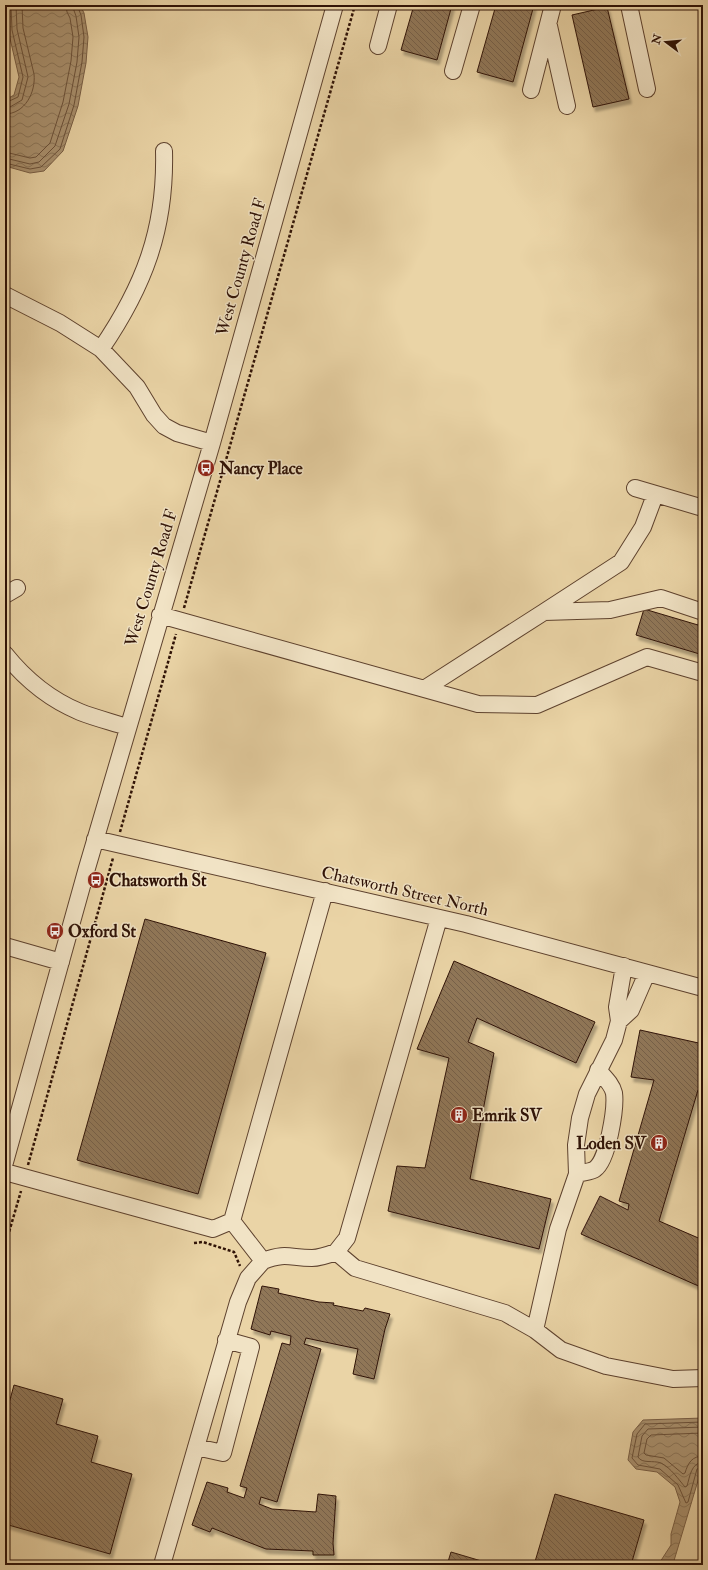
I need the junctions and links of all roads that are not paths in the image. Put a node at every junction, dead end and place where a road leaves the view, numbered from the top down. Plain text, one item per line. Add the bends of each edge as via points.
1 (335, 5) edge
2 (390, 5) edge
3 (472, 5) edge
4 (553, 5) edge
5 (629, 5) edge
6 (548, 22) junction
7 (378, 46) dead end
8 (453, 71) dead end
9 (647, 89) dead end
10 (531, 90) dead end
11 (567, 106) dead end
12 (164, 151) dead end
13 (5, 295) edge
14 (101, 349) junction
15 (212, 443) junction
16 (635, 488) dead end
17 (655, 495) junction
18 (703, 508) edge
19 (544, 612) junction
20 (703, 612) edge
21 (160, 615) junction
22 (5, 654) edge
23 (703, 673) edge
24 (424, 689) junction
25 (128, 727) junction
26 (95, 839) junction
27 (325, 891) junction
28 (439, 918) junction
29 (5, 946) edge
30 (61, 962) junction
31 (624, 966) junction
32 (647, 973) junction
33 (703, 988) edge
34 (619, 1021) junction
35 (598, 1070) junction
36 (5, 1162) edge
37 (5, 1172) edge
38 (577, 1174) junction
39 (232, 1221) junction
40 (336, 1252) junction
41 (263, 1261) junction
42 (535, 1330) junction
43 (226, 1340) junction
44 (703, 1378) edge
45 (196, 1447) junction
46 (162, 1565) edge

1 - 15 street, West County Road F
2 - 7 street
3 - 8 street
4 - 6 street
5 - 9 street
6 - 10 street
6 - 11 street
12 - 14 street via 165,170 152,249 134,295
13 - 14 street via 60,322
14 - 15 street via 137,387 154,416 164,426 177,433
15 - 21 street, West County Road F
16 - 17 street
17 - 18 street
17 - 19 street via 643,527 621,562
19 - 20 street via 610,610 661,598
19 - 24 street
21 - 24 street
21 - 25 street, West County Road F
22 - 25 street via 41,690 60,702 81,712
23 - 24 street via 647,657 537,705 478,704
25 - 26 street, West County Road F
26 - 27 street, Chatsworth Street North
26 - 30 street, West County Road F
27 - 28 street, Chatsworth Street North
27 - 39 street
28 - 31 street, Chatsworth Street North
28 - 40 street via 347,1238
29 - 30 street
30 - 36 street, West County Road F
31 - 32 street, Chatsworth Street North
31 - 34 street via 617,1007
32 - 33 street, Chatsworth Street North
32 - 34 street via 631,1010
34 - 35 street via 609,1053
35 - 38 street via 580,1118 576,1145
35 - 38 street via 614,1092 614,1116 602,1162 595,1169
37 - 39 street via 214,1229
38 - 42 street via 558,1229
39 - 41 street
40 - 41 street via 320,1258 285,1255 273,1256
40 - 42 street via 355,1268 505,1313
41 - 43 street via 250,1276 238,1302
42 - 44 street via 562,1350 606,1366 673,1380
43 - 45 street
43 - 45 street via 251,1347 223,1453
45 - 46 street

